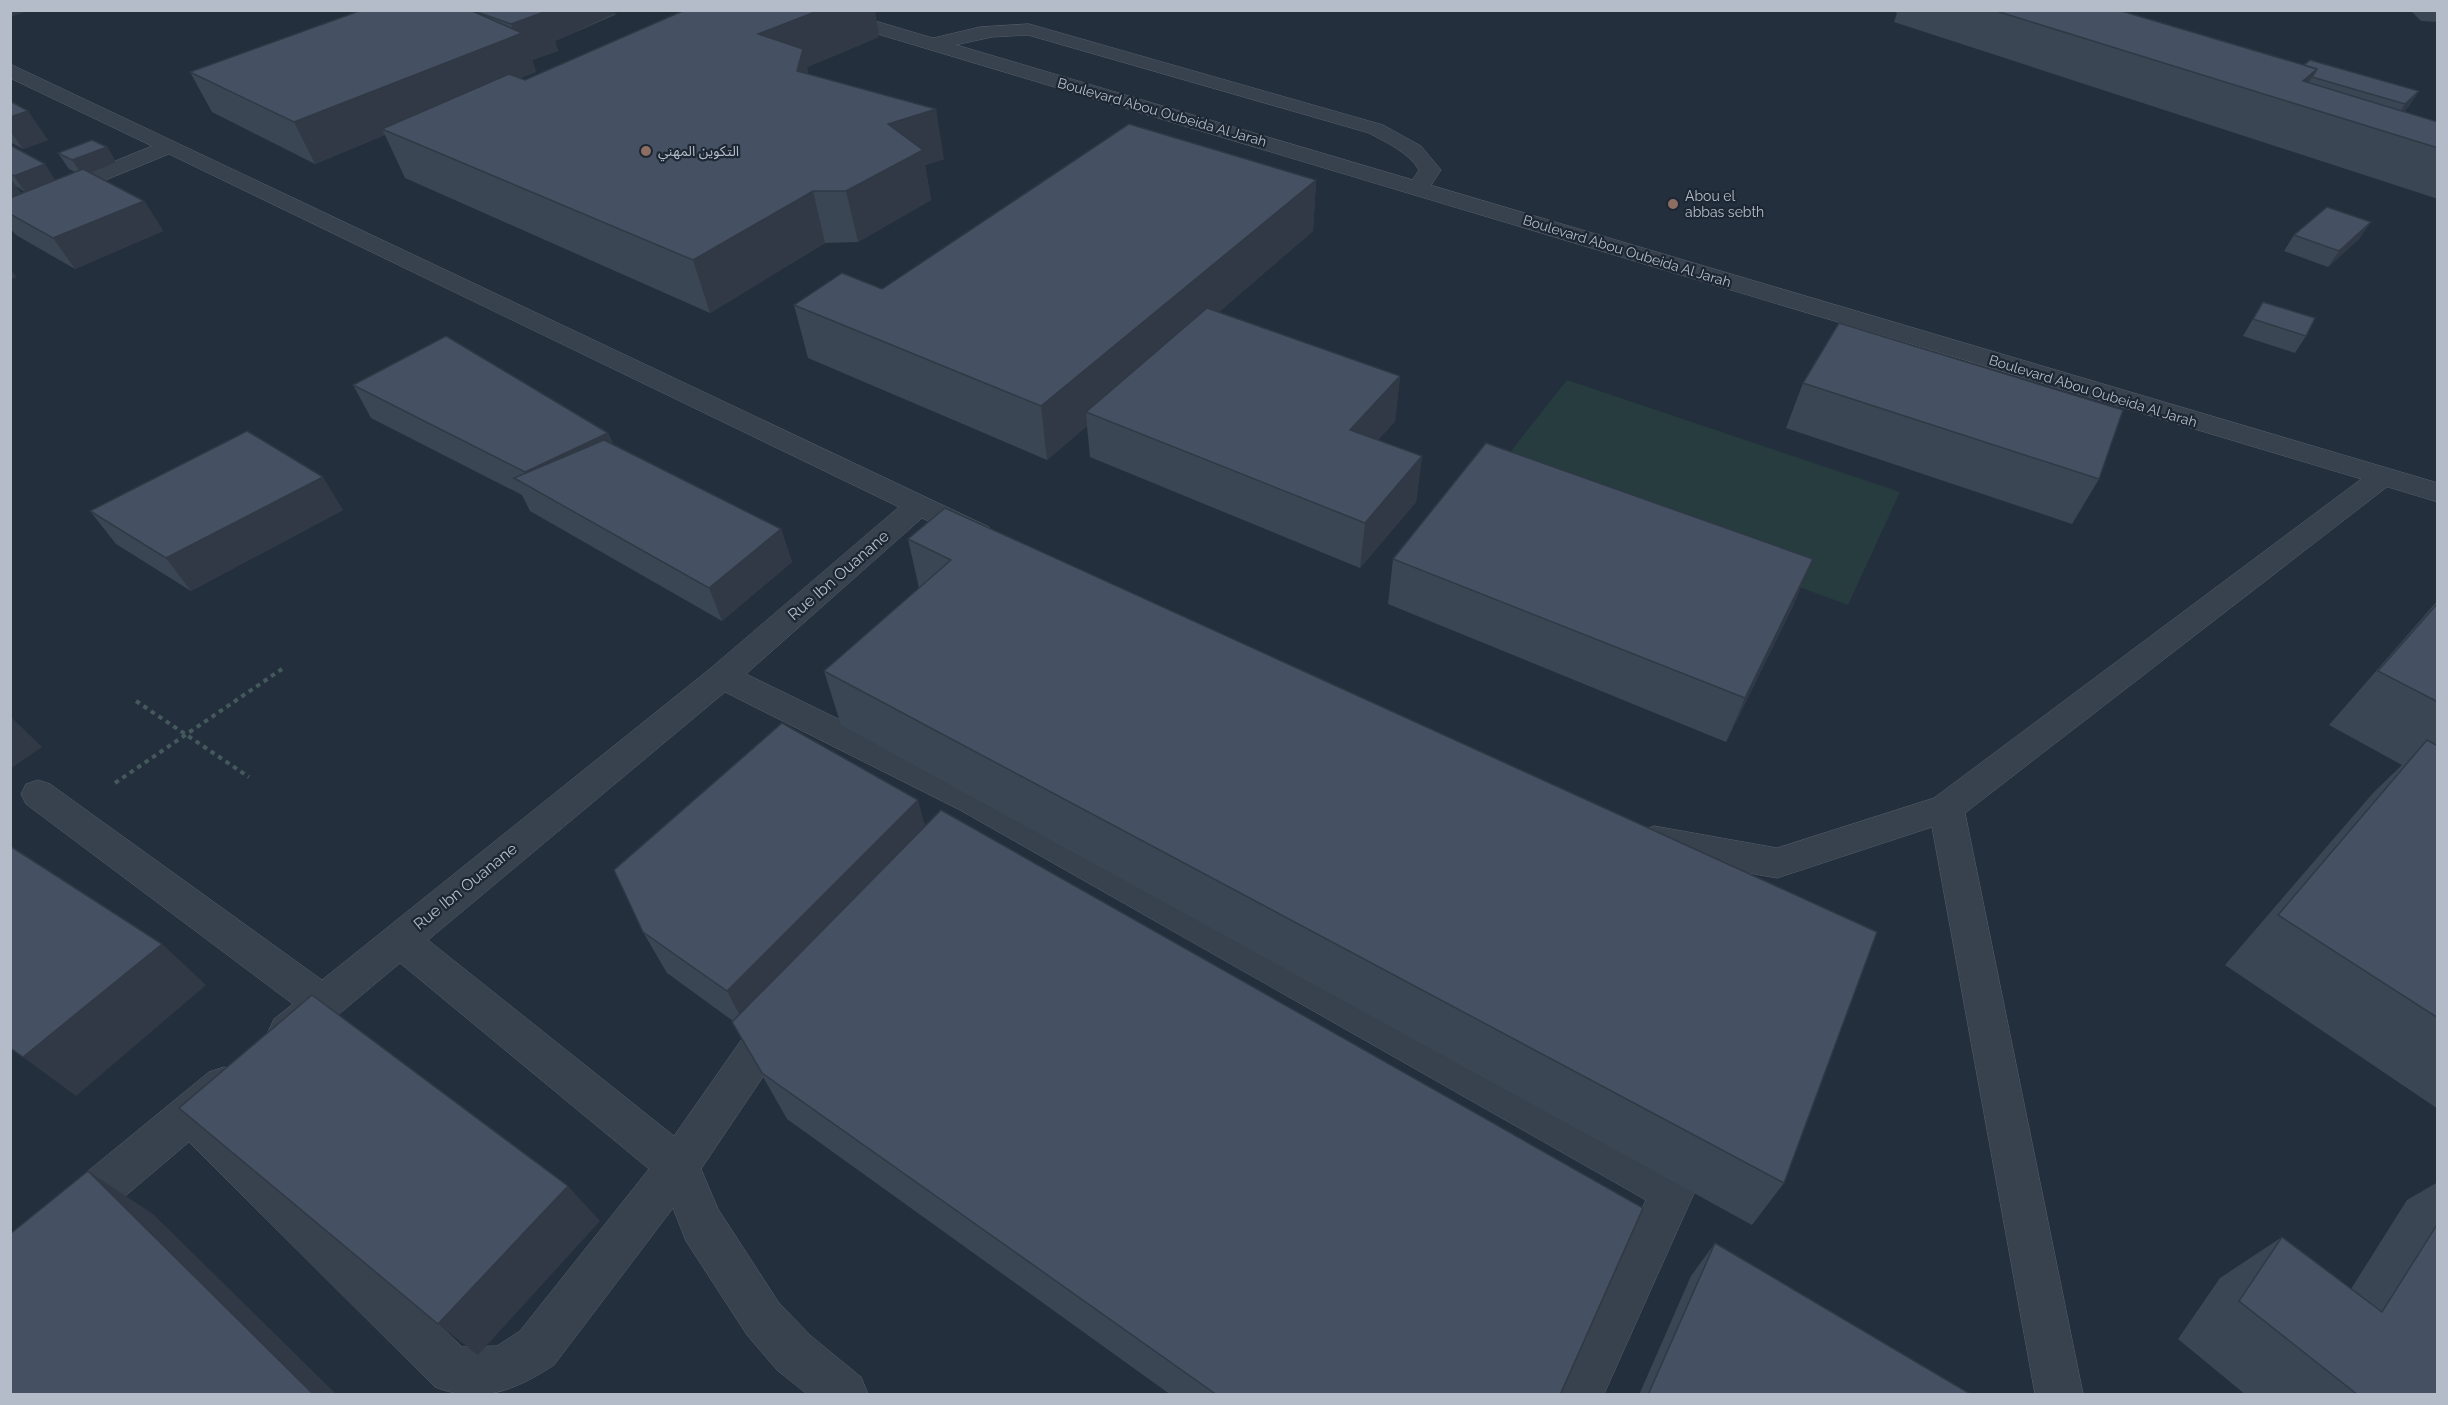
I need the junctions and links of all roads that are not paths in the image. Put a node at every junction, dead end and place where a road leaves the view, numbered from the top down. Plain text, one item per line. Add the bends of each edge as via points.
1 (817, 10) edge
2 (972, 15) dead end
3 (1000, 28) junction
4 (932, 44) junction
5 (10, 70) edge
6 (168, 147) junction
7 (1418, 188) junction
8 (10, 212) edge
9 (2382, 477) junction
10 (2438, 493) edge
11 (918, 506) junction
12 (1005, 546) edge
13 (722, 676) junction
14 (38, 794) dead end
15 (1946, 808) junction
16 (1624, 828) edge
17 (400, 940) junction
18 (796, 997) edge
19 (323, 1003) junction
20 (190, 1114) junction
21 (678, 1166) junction
22 (10, 1264) edge
23 (844, 1395) edge
24 (1580, 1395) edge
25 (2059, 1395) edge

1 - 4 street, Boulevard Abou Oubeida Al Jarah
2 - 3 street
3 - 4 street
3 - 7 street via 1029,30 1376,129 1423,158 1430,170
4 - 7 street, Boulevard Abou Oubeida Al Jarah
5 - 6 street
6 - 8 street
6 - 11 street
7 - 9 street, Boulevard Abou Oubeida Al Jarah
9 - 10 street, Boulevard Abou Oubeida Al Jarah
9 - 15 street
11 - 12 street
11 - 13 street, Rue Ibn Ouanane
13 - 17 street, Rue Ibn Ouanane
13 - 24 street via 960,813 1673,1191
14 - 19 street
15 - 16 street via 1777,863 1657,843
15 - 25 street
17 - 19 street, Rue Ibn Ouanane
17 - 21 street
18 - 21 street
19 - 20 street, Rue Ibn Ouanane
20 - 21 street via 453,1370 486,1373 510,1366 537,1347
20 - 22 street, Rue Ibn Ouanane
21 - 23 street via 702,1225 763,1318 794,1353

